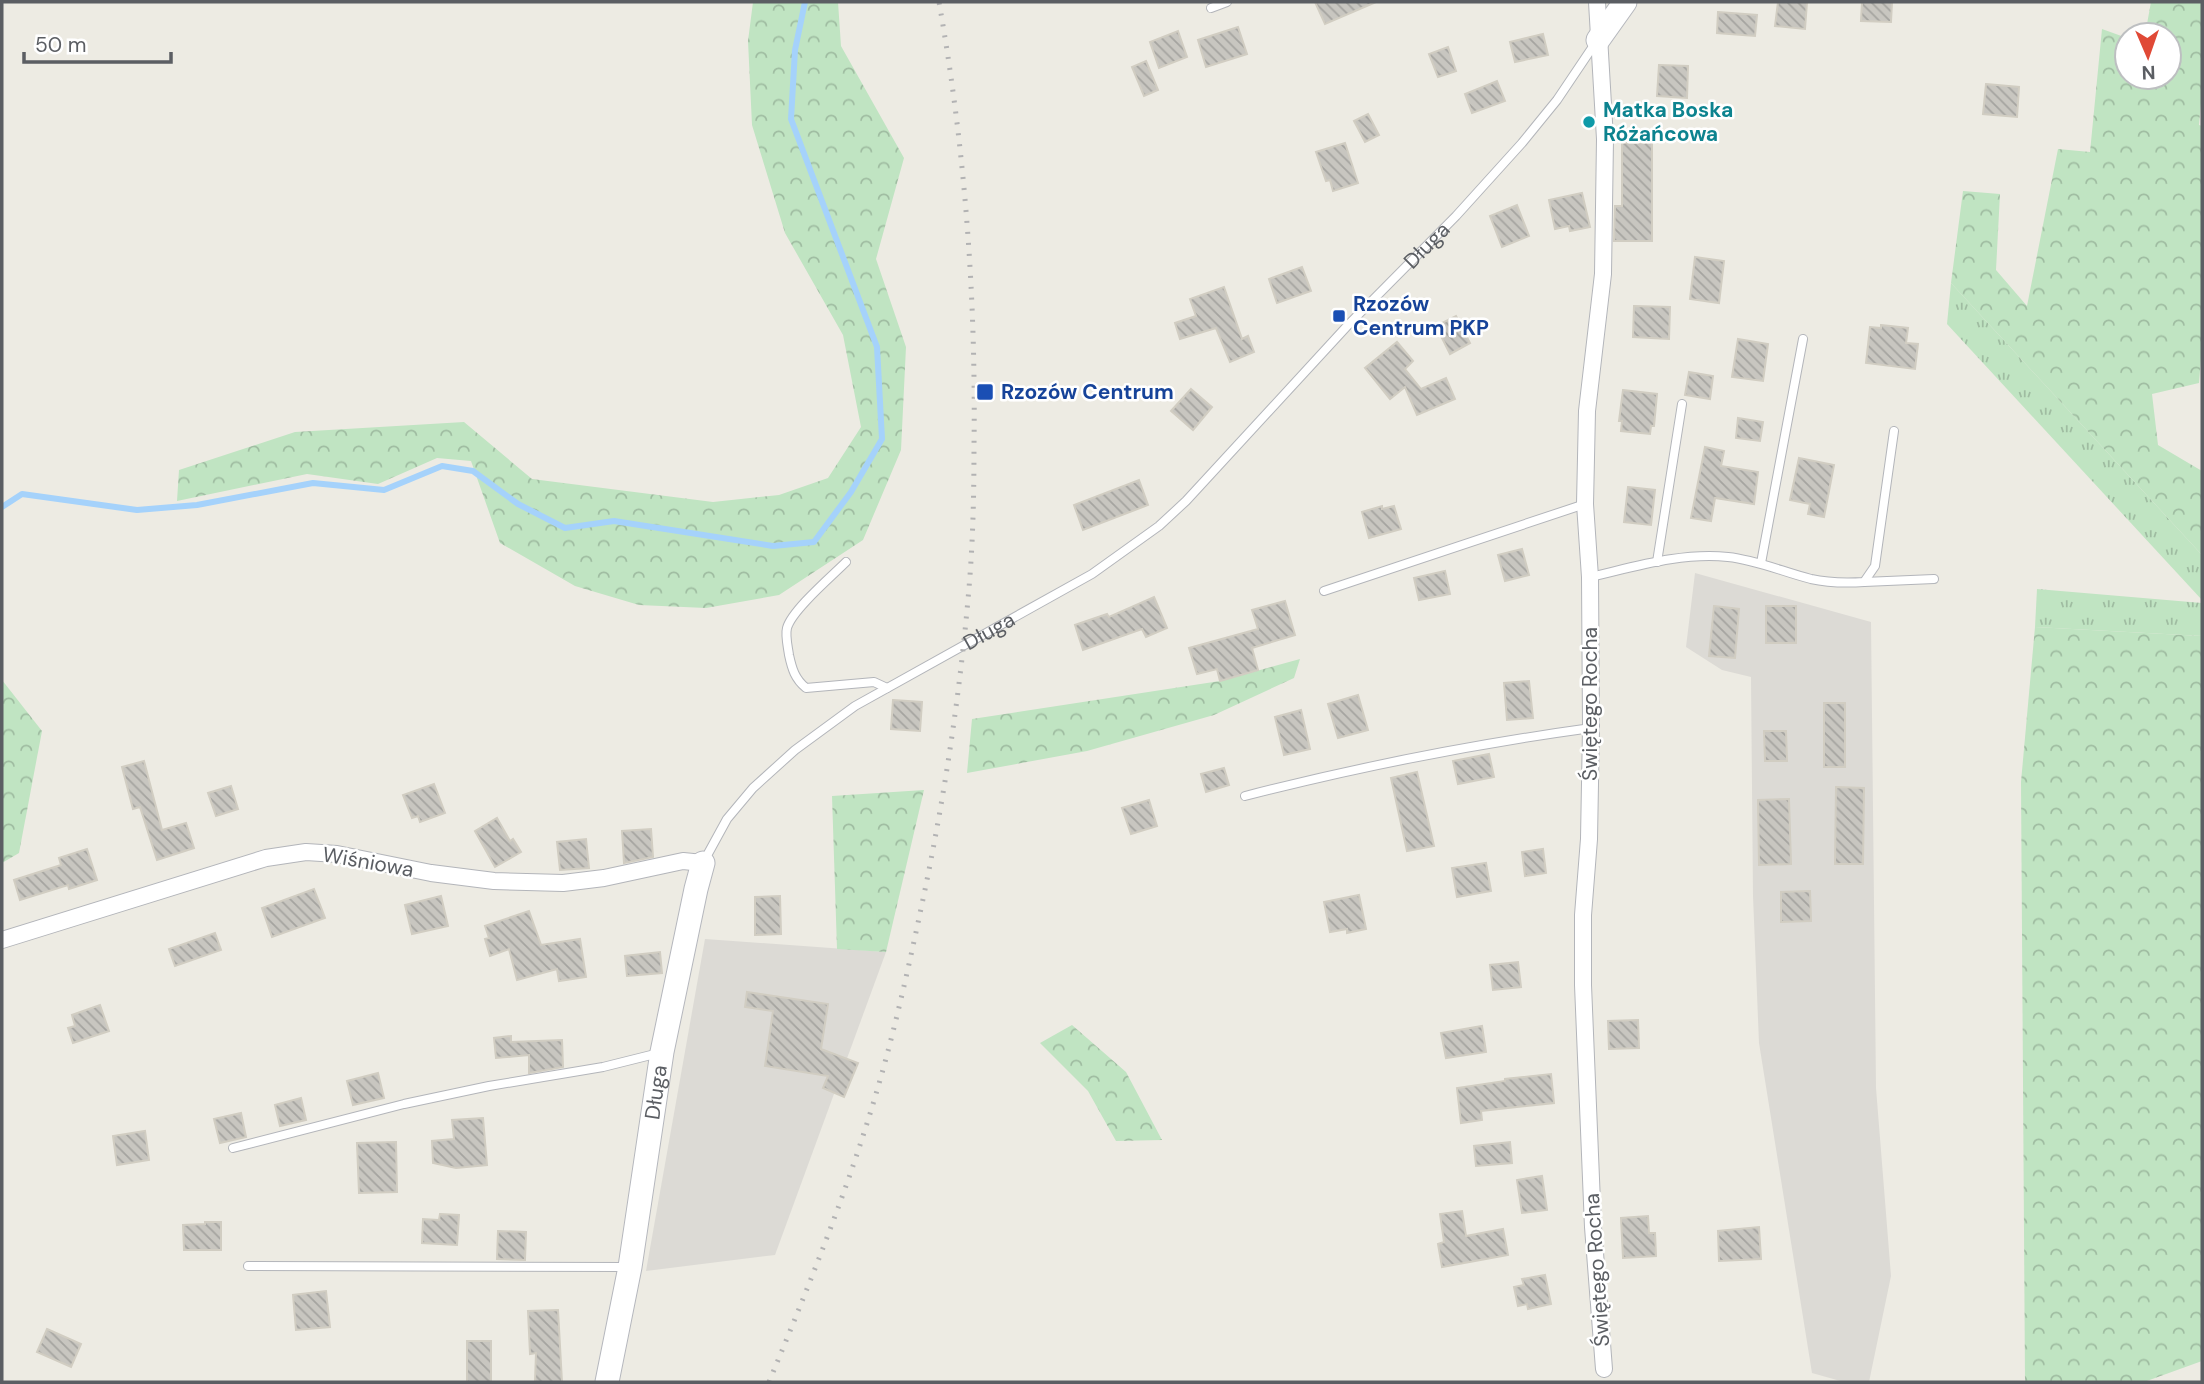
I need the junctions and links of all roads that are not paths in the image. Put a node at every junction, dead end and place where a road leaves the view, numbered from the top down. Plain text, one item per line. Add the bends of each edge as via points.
1 (1227, 2) edge
2 (1597, 2) edge
3 (1625, 2) edge
4 (1211, 8) dead end
5 (1598, 40) junction
6 (1803, 339) dead end
7 (1682, 404) dead end
8 (1894, 431) dead end
9 (1585, 504) junction
10 (846, 562) dead end
11 (1657, 562) junction
12 (1761, 563) junction
13 (1590, 577) junction
14 (1934, 579) dead end
15 (1864, 582) junction
16 (1324, 591) dead end
17 (887, 688) junction
18 (1591, 728) junction
19 (1245, 796) dead end
20 (703, 863) junction
21 (2, 940) edge
22 (662, 1052) junction
23 (233, 1148) dead end
24 (248, 1266) dead end
25 (630, 1267) junction
26 (1604, 1368) dead end
27 (607, 1382) edge

1 - 4 lane
2 - 5 street, Świętego Rocha
3 - 5 street, Długa
5 - 9 street, Świętego Rocha via 1605,139 1603,274 1590,376
5 - 17 lane, Długa via 1522,143 1159,526 1092,574
6 - 12 lane
7 - 11 lane
8 - 15 lane via 1875,566
9 - 13 street, Świętego Rocha
9 - 16 lane
10 - 17 lane via 787,627 797,681 806,688 874,682
11 - 12 lane via 1726,557
11 - 13 lane
12 - 15 lane via 1813,580
13 - 18 street, Świętego Rocha
14 - 15 lane
17 - 20 lane, Długa via 835,720 753,788 727,819
18 - 19 lane via 1369,767
18 - 26 street, Świętego Rocha via 1583,985
20 - 21 street, Wiśniowa via 683,861 563,883 494,881 306,852 266,858
20 - 22 street, Długa
22 - 23 lane via 404,1104
22 - 25 street, Długa
24 - 25 lane
25 - 27 street, Długa

